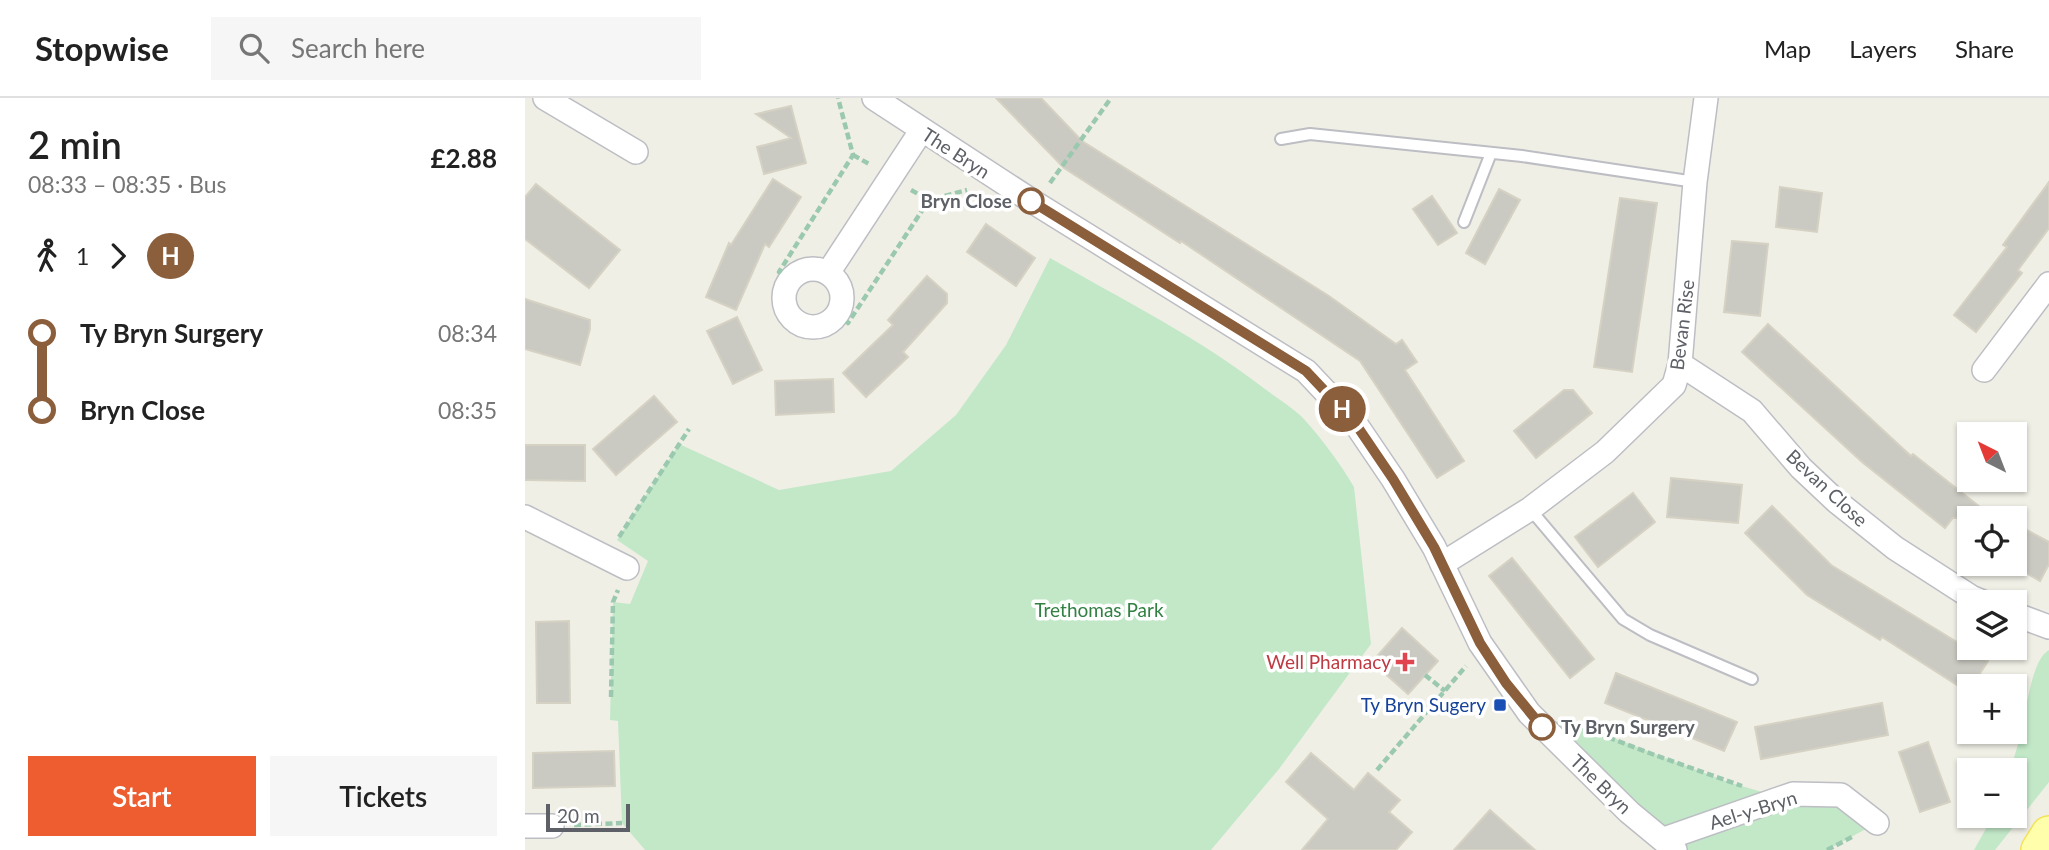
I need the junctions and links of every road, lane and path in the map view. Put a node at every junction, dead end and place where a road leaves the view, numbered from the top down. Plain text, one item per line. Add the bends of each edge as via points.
1 (545, 98) edge
2 (838, 98) edge
3 (874, 98) edge
4 (1111, 98) edge
5 (1706, 98) edge
6 (921, 131) junction
7 (1281, 139) dead end
8 (636, 152) dead end
9 (1491, 153) junction
10 (1000, 181) junction
11 (1695, 182) junction
12 (1034, 203) junction
13 (1464, 222) dead end
14 (828, 273) junction
15 (791, 278) junction
16 (2049, 284) edge
17 (838, 312) junction
18 (1681, 364) junction
19 (1984, 370) dead end
20 (689, 429) dead end
21 (1530, 509) junction
22 (525, 517) edge
23 (617, 540) dead end
24 (1441, 564) junction
25 (627, 568) joint
26 (1961, 590) edge
27 (2027, 619) edge
28 (2049, 628) edge
29 (1482, 646) junction
30 (1425, 675) dead end
31 (1752, 679) dead end
32 (1445, 691) junction
33 (611, 696) dead end
34 (1542, 727) junction
35 (1377, 770) dead end
36 (1783, 798) junction
37 (622, 823) dead end
38 (1877, 823) dead end
39 (525, 826) edge
40 (552, 826) joint
41 (2049, 834) edge
42 (1669, 845) edge
43 (2039, 850) edge

1 - 8 street
2 - 15 path via 853,155 779,272
3 - 6 street, The Bryn
4 - 12 path
5 - 11 street, Bevan Rise
6 - 10 street, The Bryn
6 - 14 street
7 - 9 lane via 1310,134
9 - 11 lane
9 - 13 lane
10 - 12 street, The Bryn
10 - 17 path via 929,200 848,323
11 - 18 street, Bevan Rise
12 - 24 street, The Bryn via 1306,371 1355,423
14 - 15 street via 809,269
14 - 17 street via 840,286
15 - 17 street via 785,306 797,322 816,327
16 - 19 street
18 - 21 street, Bevan Rise via 1674,385 1605,452
18 - 26 street, Bevan Close via 1752,411 1836,501
20 - 23 path
21 - 24 street, Bevan Rise
21 - 31 lane via 1623,619
22 - 25 street
24 - 29 street, The Bryn
25 - 33 path via 613,602
27 - 28 street
29 - 32 path
29 - 34 street, The Bryn
30 - 32 path
32 - 35 path
34 - 36 path via 1564,719 1703,773
34 - 42 street, The Bryn
36 - 38 street, Ael-y-Bryn via 1841,794
36 - 42 street, Ael-y-Bryn
37 - 40 path
39 - 40 street
41 - 43 main road

